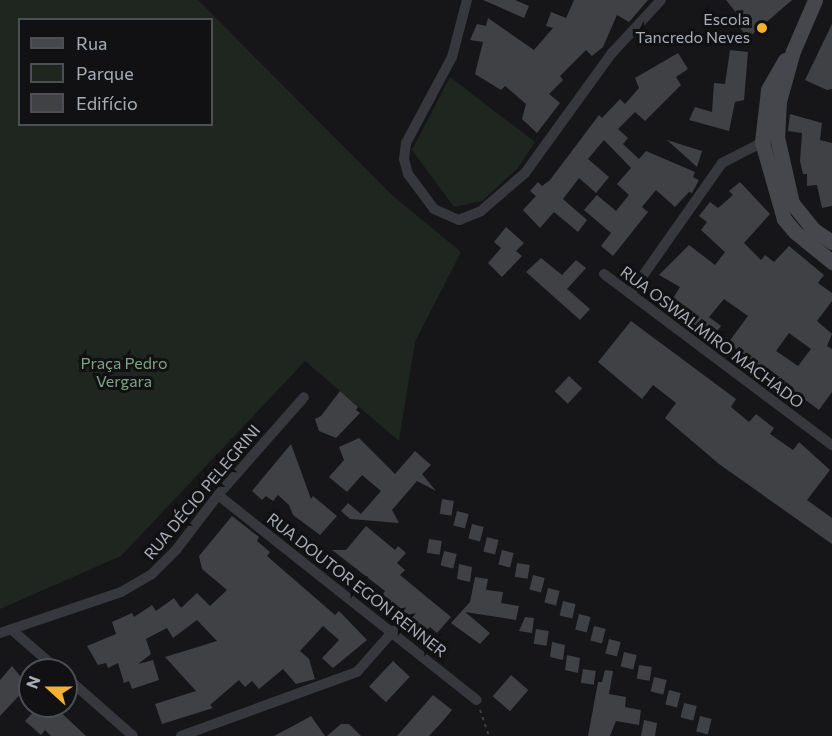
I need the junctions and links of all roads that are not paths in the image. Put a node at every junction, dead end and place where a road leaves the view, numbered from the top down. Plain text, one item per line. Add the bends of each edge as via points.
1 (467, 0) edge
2 (661, 0) edge
3 (815, 0) edge
4 (793, 51) junction
5 (777, 137) junction
6 (762, 142) junction
7 (832, 242) edge
8 (832, 262) edge
9 (604, 274) dead end
10 (630, 294) junction
11 (304, 396) dead end
12 (832, 445) edge
13 (218, 495) junction
14 (12, 630) junction
15 (393, 631) junction
16 (0, 633) edge
17 (44, 658) edge
18 (78, 688) edge
19 (477, 700) road end
20 (133, 736) edge
21 (181, 736) edge

1 - 2 street via 452,57 406,143 404,159 408,174 434,208 459,220 481,211 525,172 612,53
3 - 4 street
4 - 5 street via 779,101
4 - 6 street via 768,90
5 - 6 street
5 - 7 street via 792,203 814,230
6 - 8 street via 784,219
6 - 10 street via 722,163
9 - 10 street, RUA OSWALMIRO MACHADO
10 - 12 street, RUA OSWALMIRO MACHADO
11 - 13 street, RUA DÉCIO PELEGRINI
13 - 14 street, RUA DÉCIO PELEGRINI via 176,550 151,575 121,592
13 - 15 street, RUA DOUTOR EGON RENNER
14 - 16 street, RUA DÉCIO PELEGRINI
14 - 17 street
15 - 19 street, RUA DOUTOR EGON RENNER
15 - 21 street via 356,673
18 - 20 street

